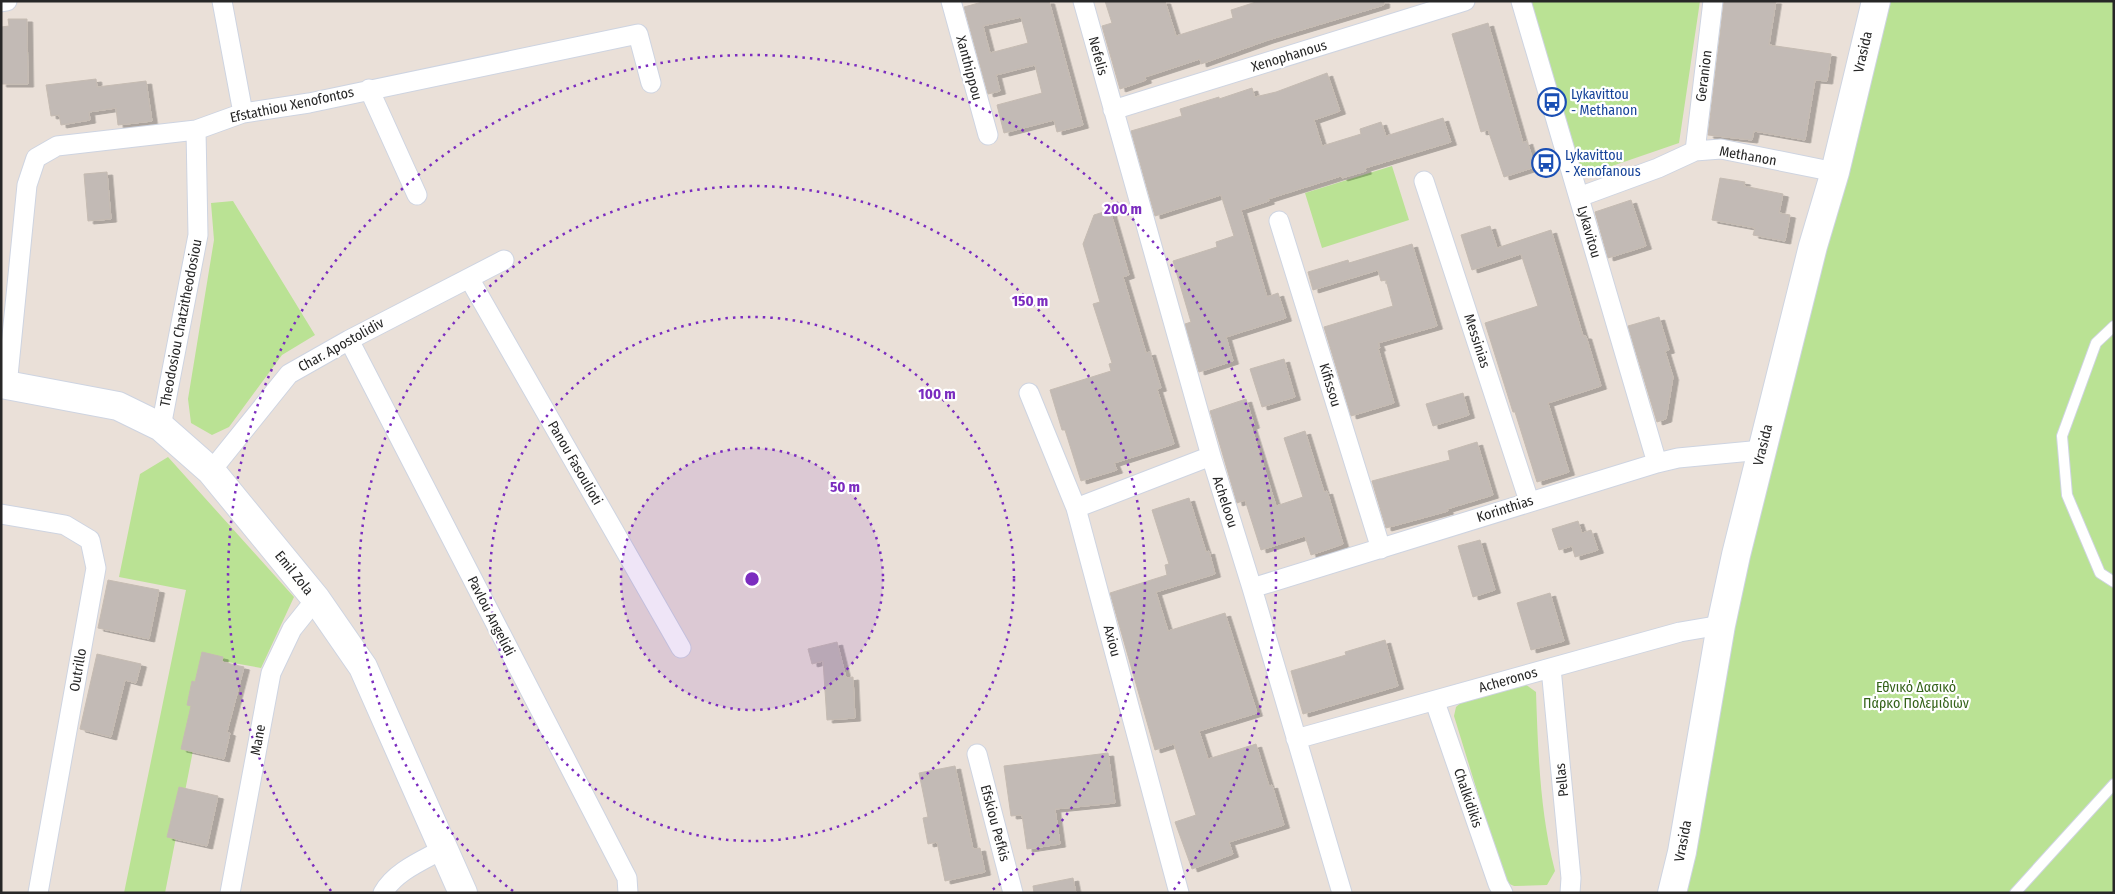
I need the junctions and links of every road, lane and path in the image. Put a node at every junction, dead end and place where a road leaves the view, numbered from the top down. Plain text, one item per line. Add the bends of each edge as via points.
1 (7, 1) edge
2 (222, 1) edge
3 (951, 1) edge
4 (1083, 1) edge
5 (1465, 1) edge
6 (1521, 1) edge
7 (1713, 1) edge
8 (1876, 1) edge
9 (1, 2) edge
10 (651, 83) dead end
11 (369, 89) junction
12 (1114, 110) junction
13 (243, 113) junction
14 (196, 130) junction
15 (988, 135) dead end
16 (1695, 151) junction
17 (1835, 172) junction
18 (1424, 181) dead end
19 (416, 196) dead end
20 (1578, 196) junction
21 (1279, 221) dead end
22 (504, 260) dead end
23 (469, 278) junction
24 (2114, 326) edge
25 (349, 340) junction
26 (4, 385) edge
27 (1030, 394) dead end
28 (161, 427) junction
29 (1762, 450) junction
30 (1211, 456) junction
31 (1657, 463) junction
32 (211, 471) junction
33 (1529, 501) junction
34 (1076, 508) junction
35 (1, 514) edge
36 (1381, 549) junction
37 (2114, 582) edge
38 (1252, 588) junction
39 (316, 600) junction
40 (1721, 624) junction
41 (681, 648) dead end
42 (1551, 668) junction
43 (1435, 702) junction
44 (1296, 739) junction
45 (977, 754) dead end
46 (2114, 784) edge
47 (445, 848) junction
48 (38, 893) edge
49 (230, 893) edge
50 (383, 893) edge
51 (464, 893) edge
52 (628, 893) edge
53 (1014, 893) edge
54 (1179, 893) edge
55 (1342, 893) edge
56 (1503, 893) edge
57 (1570, 893) edge
58 (1672, 893) edge
59 (2015, 893) edge

1 - 9 street
2 - 13 street
3 - 15 street, Xanthippou
4 - 12 street, Nefelis
5 - 12 street, Xenophanous
6 - 20 street, Lykavitou
7 - 16 street, Geranion
8 - 17 street, Vrasida
10 - 11 street, Efstathiou Xenofontos via 638,34
11 - 13 street, Efstathiou Xenofontos via 309,103
11 - 19 street
12 - 30 street, Acheloou
13 - 14 street, Efstathiou Xenofontos
14 - 26 street, Efstathiou Xenofontos via 57,146 36,158 28,185
14 - 28 street, Theodosiou Chatzitheodosiou via 198,235
16 - 17 street, Methanon via 1721,149
16 - 20 street, Methanon via 1658,168
17 - 29 street, Vrasida
18 - 33 street, Messinias
20 - 31 street, Lykavitou
21 - 36 street, Kifissou
22 - 23 street, Char. Apostolidiv
23 - 25 street, Char. Apostolidiv
23 - 41 street, Panou Fasoulioti
24 - 37 lane via 2096,343 2062,436 2067,495 2100,573
25 - 32 street, Char. Apostolidiv via 289,374
25 - 52 street, Pavlou Angelidi via 627,878
26 - 28 street, Emil Zola via 118,406
27 - 34 street, Axiou
28 - 32 street, Emil Zola
29 - 31 street, Korinthias
29 - 40 street, Vrasida
30 - 34 street
30 - 38 street, Acheloou
31 - 33 street, Korinthias
32 - 39 street, Emil Zola
33 - 36 street, Korinthias
34 - 54 street, Axiou
35 - 48 street, Outrillo via 64,525 90,540 96,568
36 - 38 street, Korinthias
38 - 44 street, Acheloou
39 - 47 street, Emil Zola via 363,667
39 - 49 street, Mane via 292,629 271,673
40 - 42 street, Acheronos via 1680,632
40 - 58 street, Vrasida
42 - 43 street, Acheronos
42 - 57 street, Pellas
43 - 44 street, Acheronos
43 - 56 street, Chalkidikis
44 - 55 street, Acheloou
45 - 53 street, Efskiou Pefkis
46 - 59 lane
47 - 50 street via 401,874 387,885
47 - 51 street, Emil Zola

